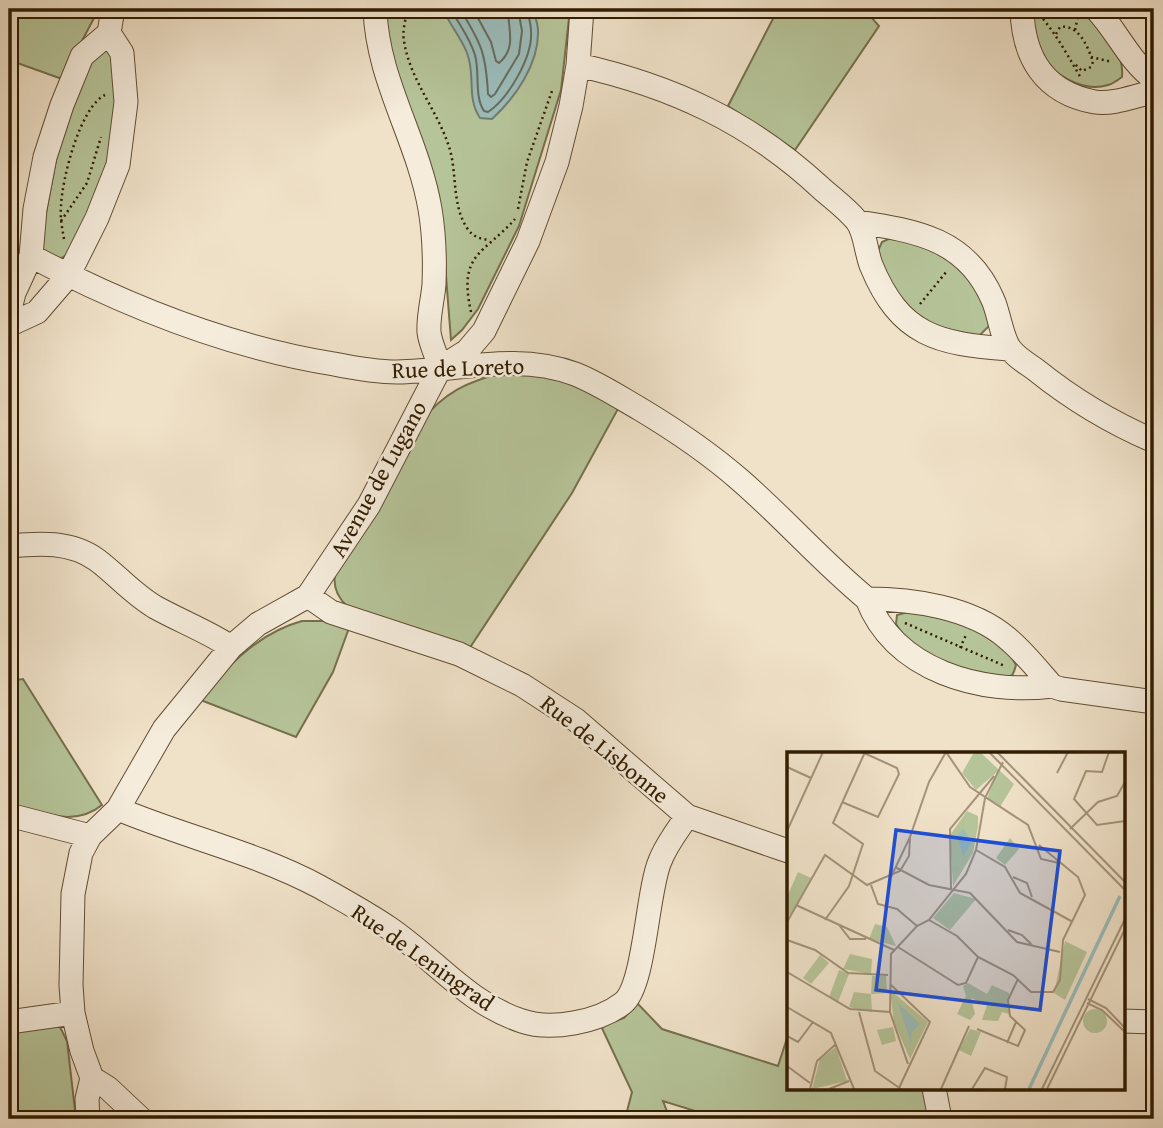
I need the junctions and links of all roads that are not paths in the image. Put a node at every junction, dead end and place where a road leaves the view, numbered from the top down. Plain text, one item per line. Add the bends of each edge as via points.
1 (113, 9) edge
2 (376, 9) edge
3 (582, 9) edge
4 (1088, 10) edge
5 (1032, 14) edge
6 (109, 33) junction
7 (578, 65) junction
8 (1154, 79) edge
9 (1154, 92) edge
10 (858, 222) junction
11 (31, 256) junction
12 (68, 276) junction
13 (9, 313) edge
14 (9, 325) edge
15 (1009, 349) junction
16 (440, 368) junction
17 (1154, 441) edge
18 (9, 546) edge
19 (308, 596) junction
20 (867, 599) junction
21 (231, 647) junction
22 (1052, 685) junction
23 (1154, 702) edge
24 (118, 809) junction
25 (9, 815) edge
26 (687, 816) junction
27 (90, 836) junction
28 (787, 850) edge
29 (74, 1013) junction
30 (1124, 1021) edge
31 (9, 1022) edge
32 (1154, 1022) edge
33 (92, 1078) junction
34 (934, 1090) edge
35 (88, 1119) edge
36 (141, 1119) edge
37 (940, 1119) edge

1 - 6 street
2 - 16 street via 376,34 386,75 430,206 434,284 429,332
3 - 7 street, Avenue de Lugano
4 - 8 street via 1119,37 1139,68
5 - 9 street via 1024,37 1044,78 1054,86 1096,102
6 - 11 street via 82,56 58,118 45,157
6 - 12 street via 122,53 126,102 118,165
7 - 10 street via 638,80 715,112 793,162
7 - 16 street, Avenue de Lugano via 557,162 528,241 484,331 467,351
10 - 15 street via 927,235 960,255 986,282
10 - 15 street via 879,285 907,320 942,340
11 - 12 street, Rue de Loreto
11 - 13 street
12 - 14 street via 37,312
12 - 16 street, Rue de Loreto via 190,327 275,353 366,370
15 - 17 street via 1081,403
16 - 19 street, Avenue de Lugano via 369,505
16 - 20 street, Rue de Loreto via 510,363 544,366 575,374 619,396 739,479
18 - 21 street via 47,543 76,549 156,607
19 - 21 street, Avenue de Lugano via 258,624
19 - 26 street, Rue de Lisbonne via 331,612 459,654 522,685 576,720
20 - 22 street via 895,599 973,618 1008,638
20 - 22 street, Rue de Loreto via 884,632 911,656 944,674 1007,687
21 - 24 street, Avenue de Lugano via 164,729
22 - 23 street, Rue de Loreto
24 - 26 street, Rue de Leningrad via 319,886 390,928 486,1006 525,1022 567,1025 598,1017 625,1002 644,945 659,862
24 - 27 street, Avenue de Lugano
25 - 27 street
26 - 28 street, Rue de Lisbonne
27 - 29 street, Avenue de Lugano via 81,853 73,894
29 - 31 street
29 - 33 street, Avenue de Lugano
30 - 32 street
33 - 35 street, Avenue de Lugano
33 - 36 street
34 - 37 street

